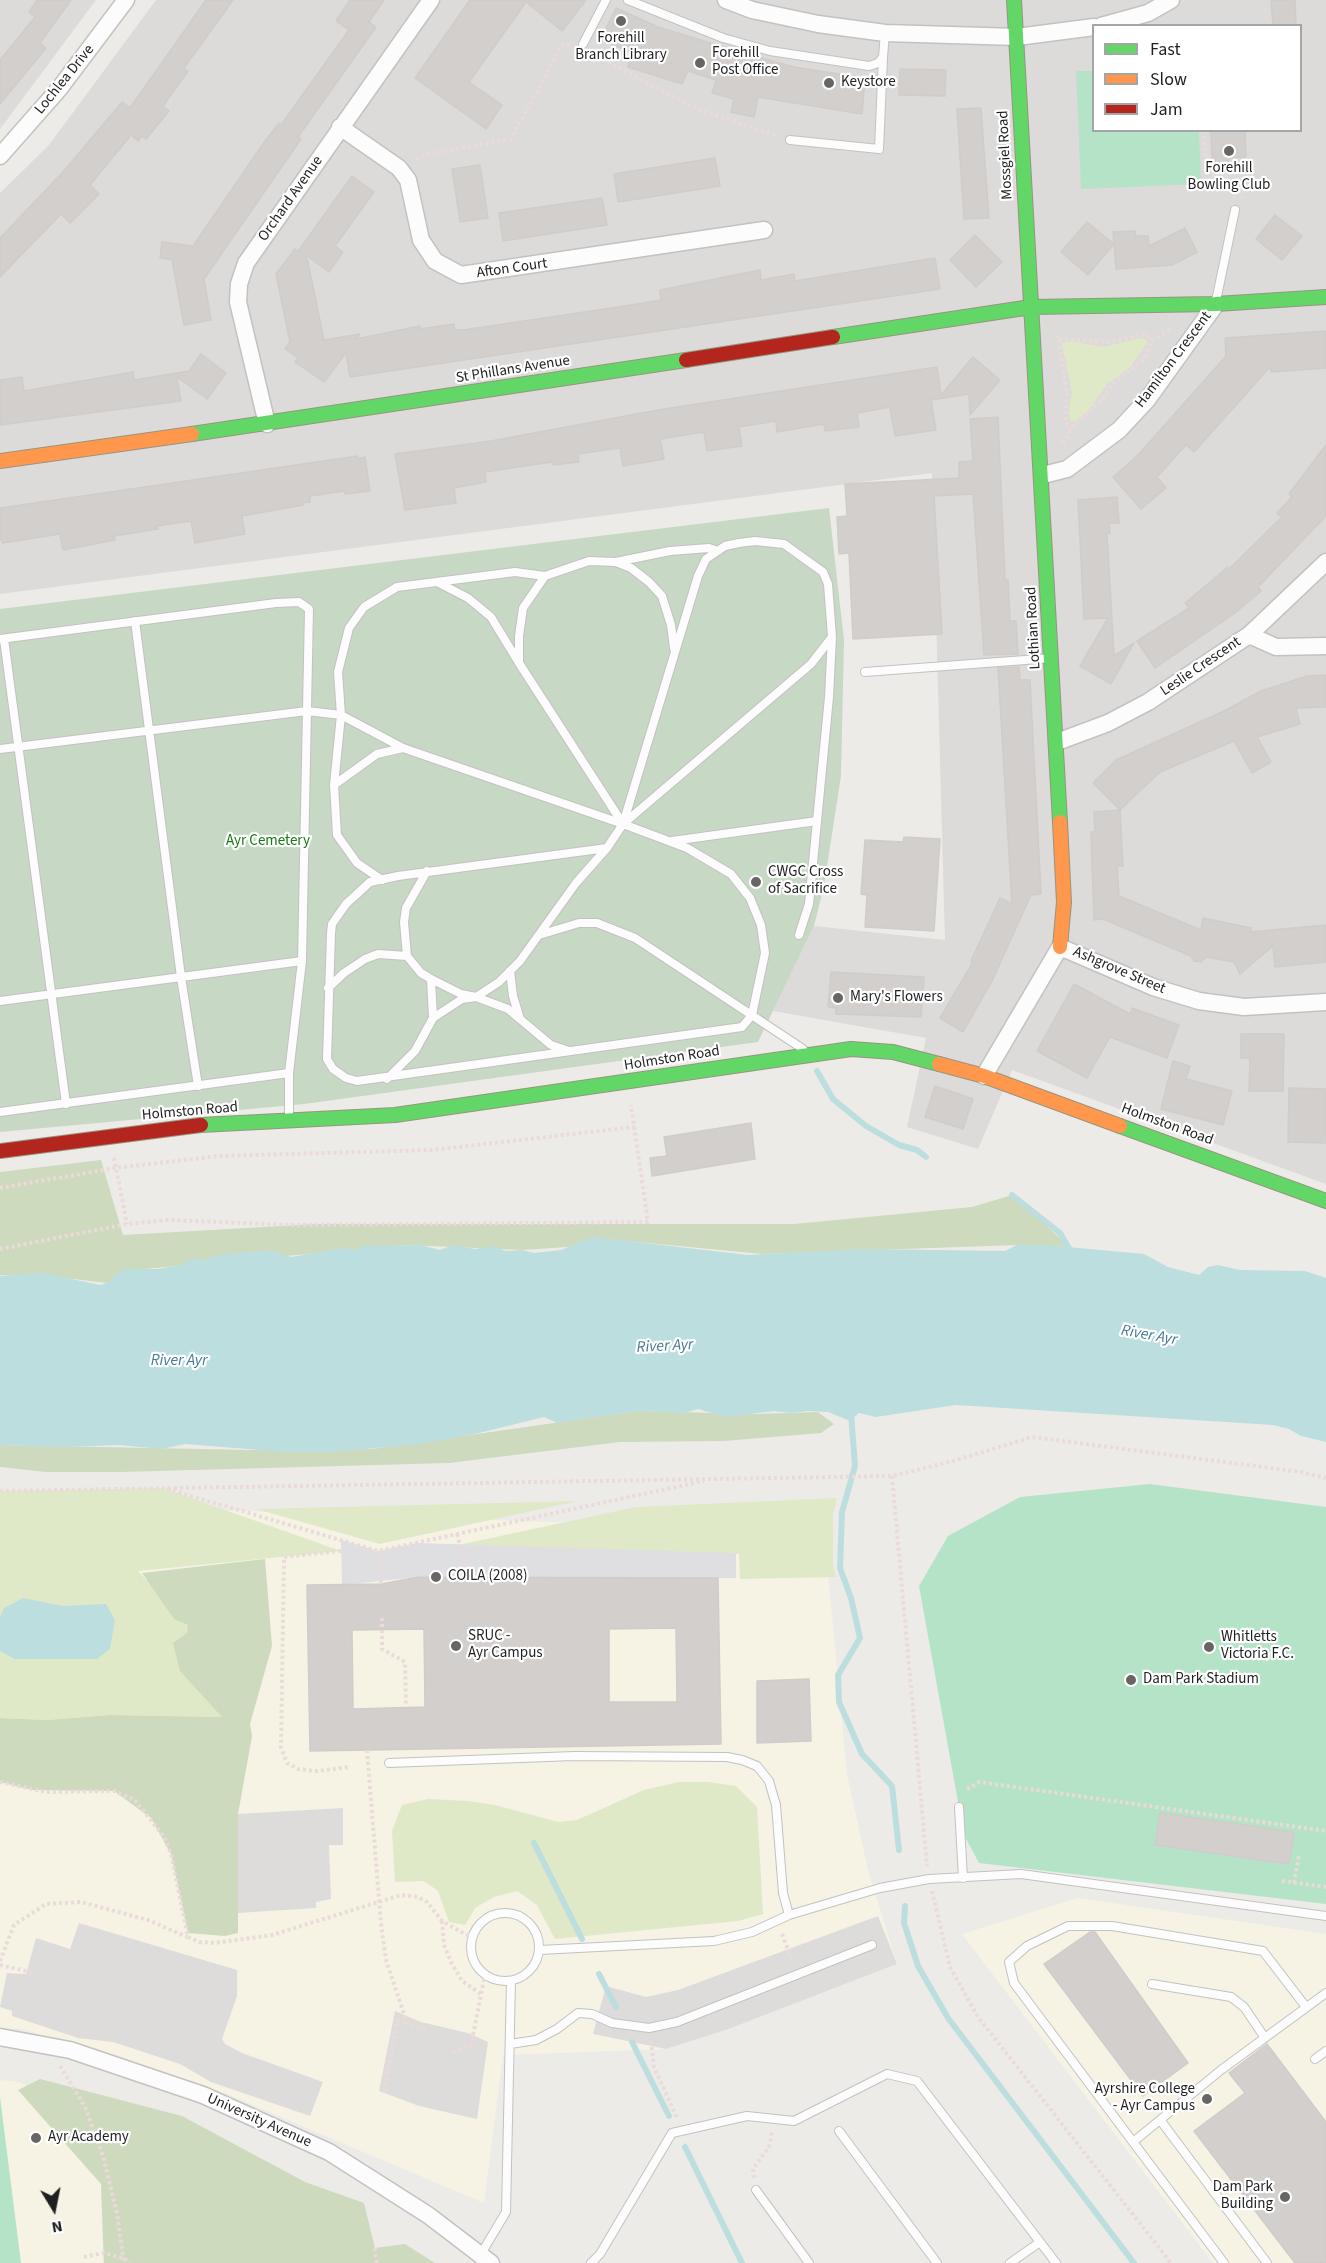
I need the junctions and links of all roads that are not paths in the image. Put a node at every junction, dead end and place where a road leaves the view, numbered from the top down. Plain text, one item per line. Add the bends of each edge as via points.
1 (126, 0) edge
2 (431, 0) edge
3 (606, 0) edge
4 (628, 0) edge
5 (726, 0) edge
6 (1014, 0) edge
7 (1171, 0) edge
8 (753, 5) edge
9 (1108, 24) edge
10 (1092, 27) edge
11 (885, 33) junction
12 (1017, 37) junction
13 (583, 44) road end
14 (883, 57) junction
15 (340, 127) junction
16 (790, 140) road end
17 (0, 156) edge
18 (1235, 210) road end
19 (764, 230) dead end
20 (1326, 297) edge
21 (1216, 304) junction
22 (1031, 308) junction
23 (267, 424) junction
24 (0, 461) edge
25 (1043, 475) junction
26 (718, 550) junction
27 (616, 562) junction
28 (1326, 562) edge
29 (545, 576) junction
30 (435, 581) junction
31 (135, 621) junction
32 (1249, 635) junction
33 (832, 637) junction
34 (2, 639) edge
35 (1326, 646) edge
36 (675, 652) junction
37 (1052, 658) junction
38 (519, 663) junction
39 (865, 672) dead end
40 (307, 711) junction
41 (341, 715) junction
42 (149, 730) junction
43 (1057, 742) junction
44 (18, 746) junction
45 (403, 748) junction
46 (0, 749) edge
47 (334, 785) junction
48 (817, 821) junction
49 (624, 824) junction
50 (668, 842) junction
51 (607, 848) junction
52 (427, 872) junction
53 (382, 879) junction
54 (539, 935) junction
55 (799, 935) dead end
56 (1060, 947) junction
57 (407, 956) junction
58 (302, 961) junction
59 (510, 971) junction
60 (181, 977) junction
61 (431, 979) junction
62 (328, 988) junction
63 (50, 994) junction
64 (476, 997) junction
65 (0, 1001) edge
66 (1326, 1002) edge
67 (752, 1015) junction
68 (433, 1018) junction
69 (520, 1019) junction
70 (574, 1053) junction
71 (809, 1053) junction
72 (289, 1073) junction
73 (984, 1076) junction
74 (387, 1079) junction
75 (198, 1086) junction
76 (66, 1104) junction
77 (0, 1112) edge
78 (289, 1121) junction
79 (0, 1151) edge
80 (1326, 1201) edge
81 (389, 1763) dead end
82 (959, 1808) dead end
83 (963, 1878) junction
84 (789, 1915) junction
85 (1326, 1916) edge
86 (872, 1945) dead end
87 (540, 1950) junction
88 (511, 1981) junction
89 (1152, 1984) dead end
90 (1326, 1993) edge
91 (1306, 2007) junction
92 (0, 2037) edge
93 (1265, 2038) junction
94 (510, 2044) junction
95 (1326, 2051) edge
96 (1315, 2060) dead end
97 (1161, 2121) junction
98 (839, 2131) dead end
99 (1132, 2142) junction
100 (756, 2190) road end
101 (1040, 2242) junction
102 (486, 2258) edge
103 (591, 2263) edge
104 (809, 2263) edge
105 (937, 2263) edge
106 (1010, 2263) edge
107 (1056, 2263) edge
108 (1224, 2263) edge
109 (1267, 2263) edge

1 - 17 street, Lochlea Drive via 59,89
2 - 15 street, Orchard Avenue
3 - 13 lane
4 - 14 lane via 723,38 770,51 869,66
5 - 8 street
6 - 12 street, Mossgiel Road
7 - 9 street via 1148,13
8 - 11 street via 818,24
10 - 12 street
11 - 12 street
11 - 14 lane
12 - 22 street, Mossgiel Road
14 - 16 lane via 879,149
15 - 19 street, Afton Court via 399,168 408,180 421,240 435,261 461,276
15 - 23 street, Orchard Avenue via 246,264 239,284 238,302
18 - 21 lane
20 - 21 street, St Phillans Avenue
21 - 22 street, St Phillans Avenue
21 - 25 street, Hamilton Crescent via 1147,400 1119,430 1067,469
22 - 23 street, St Phillans Avenue
22 - 25 street, Lothian Road
23 - 24 street, St Phillans Avenue
25 - 37 street, Lothian Road
26 - 27 lane via 670,551
26 - 33 lane via 755,540 784,544 804,557 823,572 828,584
26 - 36 lane via 706,559 698,576
27 - 29 lane via 589,561
27 - 36 lane via 631,568 662,596
28 - 32 street, Leslie Crescent
29 - 30 lane via 515,572
29 - 38 lane via 523,608
30 - 38 lane via 468,598 490,617
30 - 41 lane via 397,587 364,607 349,628 338,672
31 - 34 lane
31 - 40 lane via 299,602 309,609
31 - 42 lane
32 - 35 street via 1276,647
32 - 43 street, Leslie Crescent via 1148,702 1108,723
33 - 48 lane
33 - 49 lane via 811,664
34 - 44 lane
36 - 49 lane
37 - 39 lane
37 - 43 street, Lothian Road
38 - 49 lane
40 - 41 lane
40 - 42 lane
40 - 58 lane
41 - 45 lane
41 - 47 lane
42 - 44 lane
42 - 60 lane
43 - 56 street, Lothian Road via 1064,902
44 - 46 lane
44 - 63 lane
45 - 47 lane via 378,754
45 - 49 lane
47 - 53 lane via 337,836 357,863
48 - 50 lane
48 - 55 lane via 809,904
49 - 50 lane
49 - 51 lane
50 - 67 lane via 711,860 731,874 750,898 765,953
51 - 52 lane
51 - 54 lane via 576,882
52 - 53 lane
52 - 57 lane via 406,908
53 - 62 lane via 370,882 346,904 332,924
54 - 59 lane
54 - 67 lane via 579,923 597,923 635,938
56 - 66 street, Ashgrove Street via 1153,987 1199,1001 1244,1007
56 - 73 street, Ashgrove Street
57 - 61 lane
57 - 62 lane via 378,954 344,973
58 - 60 lane
58 - 72 lane
59 - 64 lane
59 - 69 lane
60 - 63 lane
60 - 75 lane
61 - 64 lane
61 - 68 lane
62 - 74 lane via 327,1059 333,1069 357,1081
63 - 65 lane
63 - 76 lane
64 - 68 lane via 462,999
64 - 69 lane via 508,1009
67 - 70 lane via 742,1027
67 - 71 lane
68 - 74 lane via 415,1052
69 - 70 lane via 551,1045
70 - 74 lane
71 - 73 street, Holmston Road via 851,1049 893,1052
71 - 78 street, Holmston Road via 629,1083 395,1115
72 - 75 lane
72 - 78 lane
73 - 80 street, Holmston Road
75 - 76 lane
76 - 77 lane
78 - 79 street, Holmston Road via 189,1126
81 - 84 lane via 574,1756 742,1760 757,1766 769,1781 776,1805 783,1893
82 - 83 lane
83 - 84 lane via 928,1879 880,1888
83 - 85 lane via 1021,1874
84 - 87 lane via 752,1932 714,1941
86 - 94 lane via 677,2022 649,2028 578,2013 536,2040
87 - 88 lane via 531,1970
87 - 88 lane via 534,1928 526,1920 506,1913 485,1919 472,1938 473,1961 485,1975 500,1982
88 - 94 lane
89 - 93 lane via 1231,1997 1244,2007
90 - 91 lane
91 - 93 lane
91 - 99 lane via 1263,1951 1112,1926 1068,1926 1027,1946 1009,1962 1014,1983
92 - 102 street, University Avenue via 70,2050 203,2095 329,2152 428,2215
93 - 97 lane
94 - 102 lane via 506,2212
95 - 96 lane
97 - 99 lane
97 - 109 lane
98 - 105 lane
99 - 108 lane
100 - 104 lane
101 - 103 lane via 917,2081 887,2074 794,2121 747,2116 672,2133
101 - 106 lane
101 - 107 lane

